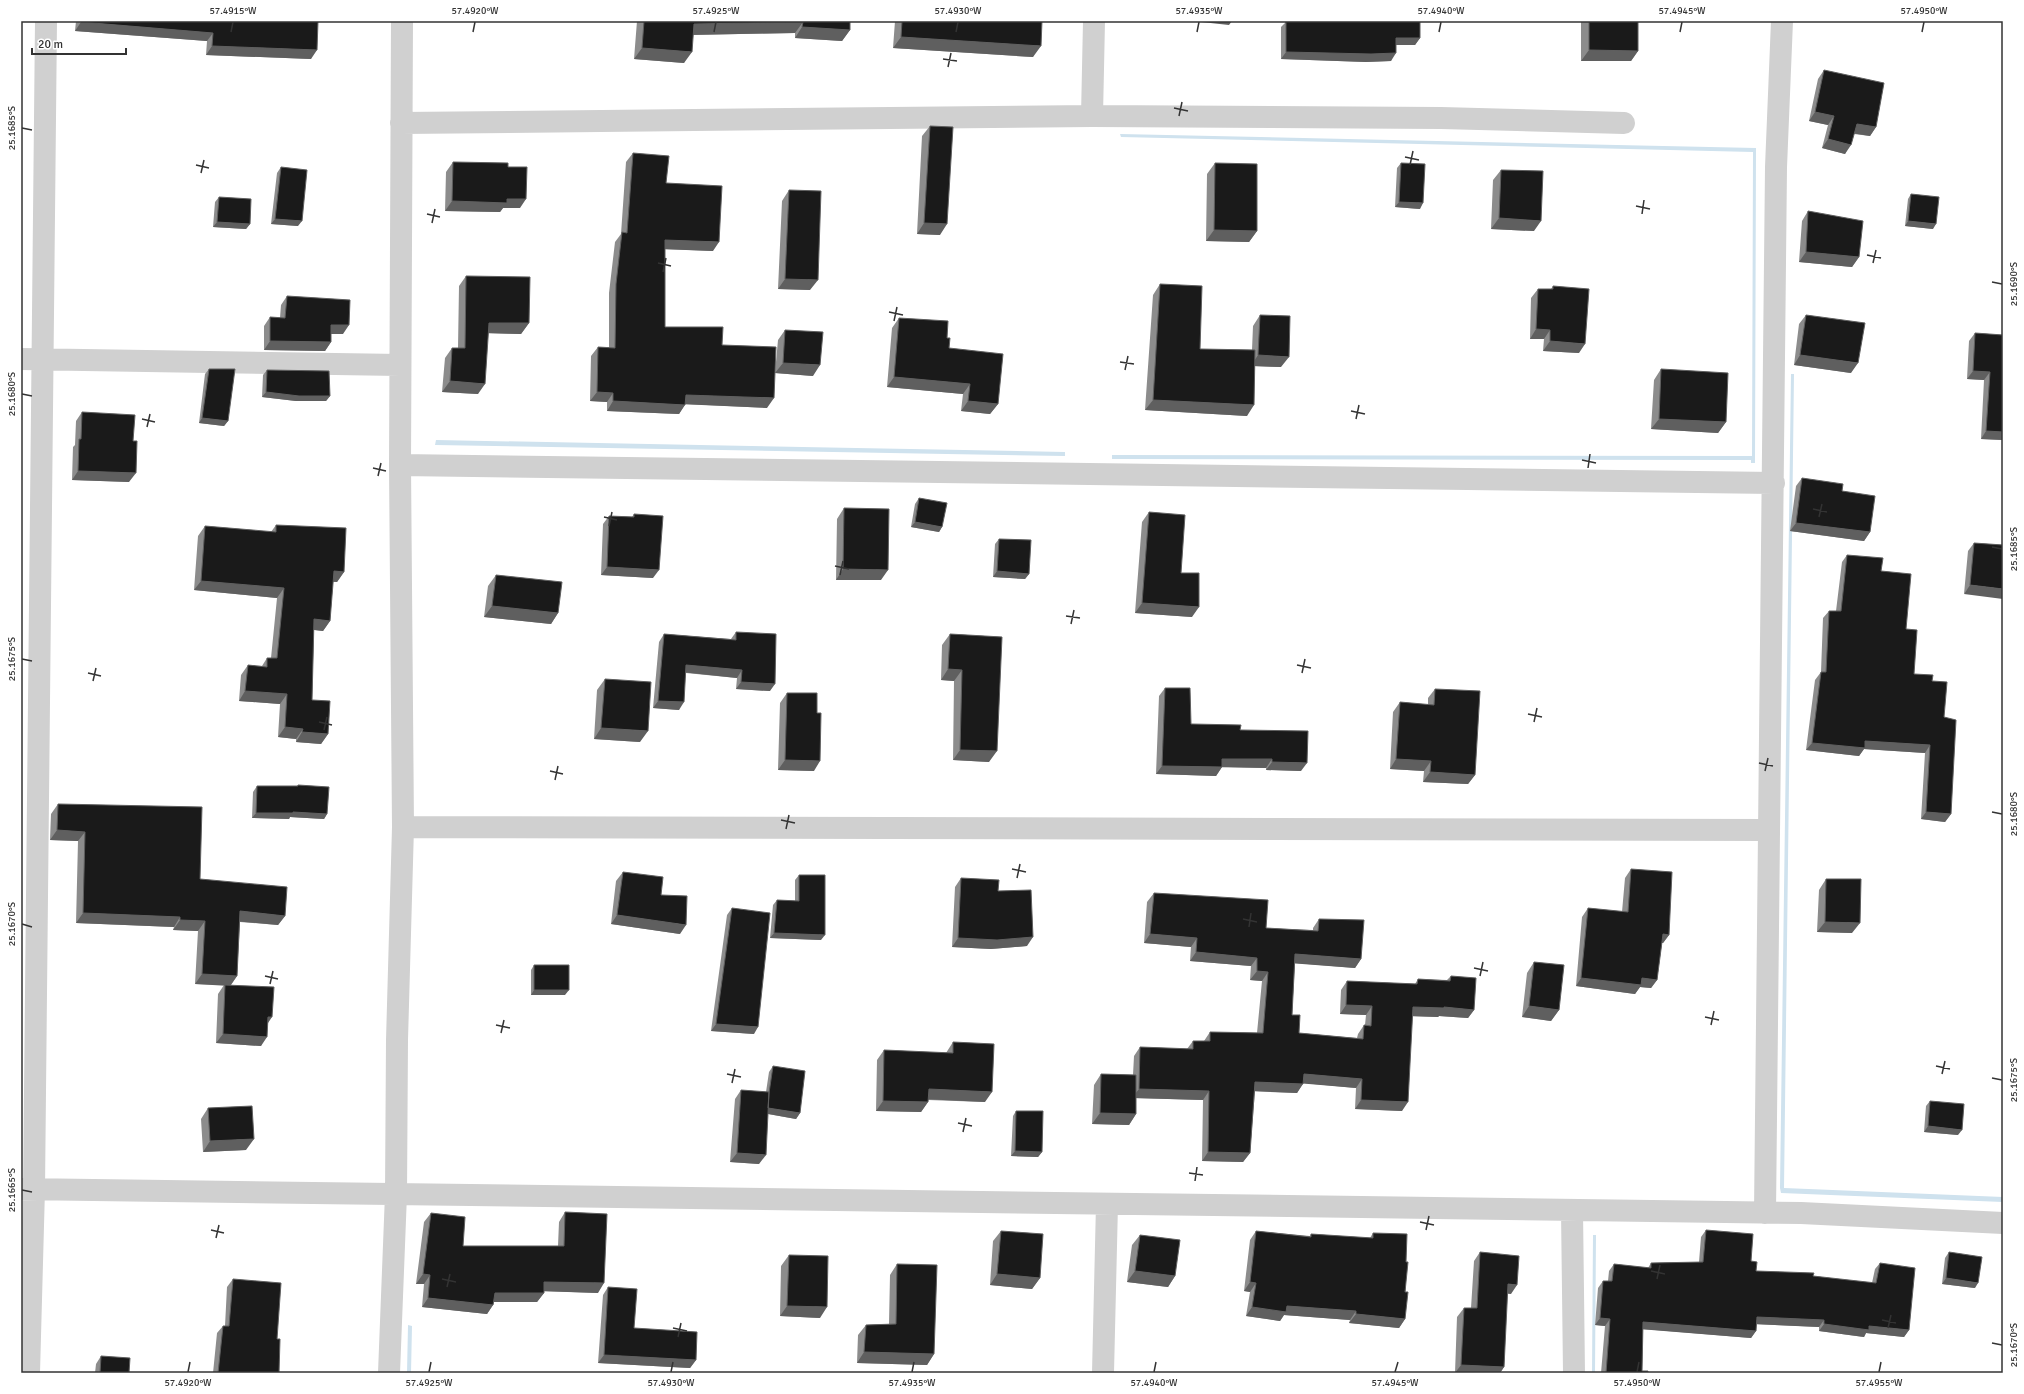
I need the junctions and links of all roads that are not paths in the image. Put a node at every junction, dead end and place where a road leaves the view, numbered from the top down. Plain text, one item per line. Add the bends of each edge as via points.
1 (46, 21) edge
2 (402, 21) edge
3 (1094, 21) edge
4 (1782, 21) edge
5 (1092, 116) junction
6 (401, 123) junction
7 (1624, 123) dead end
8 (21, 360) edge
9 (42, 360) junction
10 (400, 365) junction
11 (400, 465) junction
12 (1774, 483) junction
13 (403, 827) junction
14 (1768, 830) junction
15 (27, 1189) edge
16 (396, 1194) junction
17 (1107, 1204) junction
18 (1572, 1210) junction
19 (1765, 1213) junction
20 (2003, 1223) edge
21 (29, 1373) edge
22 (389, 1373) edge
23 (1103, 1373) edge
24 (1574, 1373) edge

1 - 9 street
2 - 6 street
3 - 5 street
4 - 12 street via 1776,167
5 - 6 street
5 - 7 street via 1449,118
6 - 10 street
8 - 9 street
9 - 10 street
9 - 15 street
10 - 11 street
11 - 12 street
11 - 13 street
12 - 14 street
13 - 14 street
13 - 16 street via 396,1040
14 - 19 street
15 - 16 street
15 - 21 street
16 - 17 street
16 - 22 street
17 - 18 street
17 - 23 street
18 - 19 street
18 - 24 street
19 - 20 street

